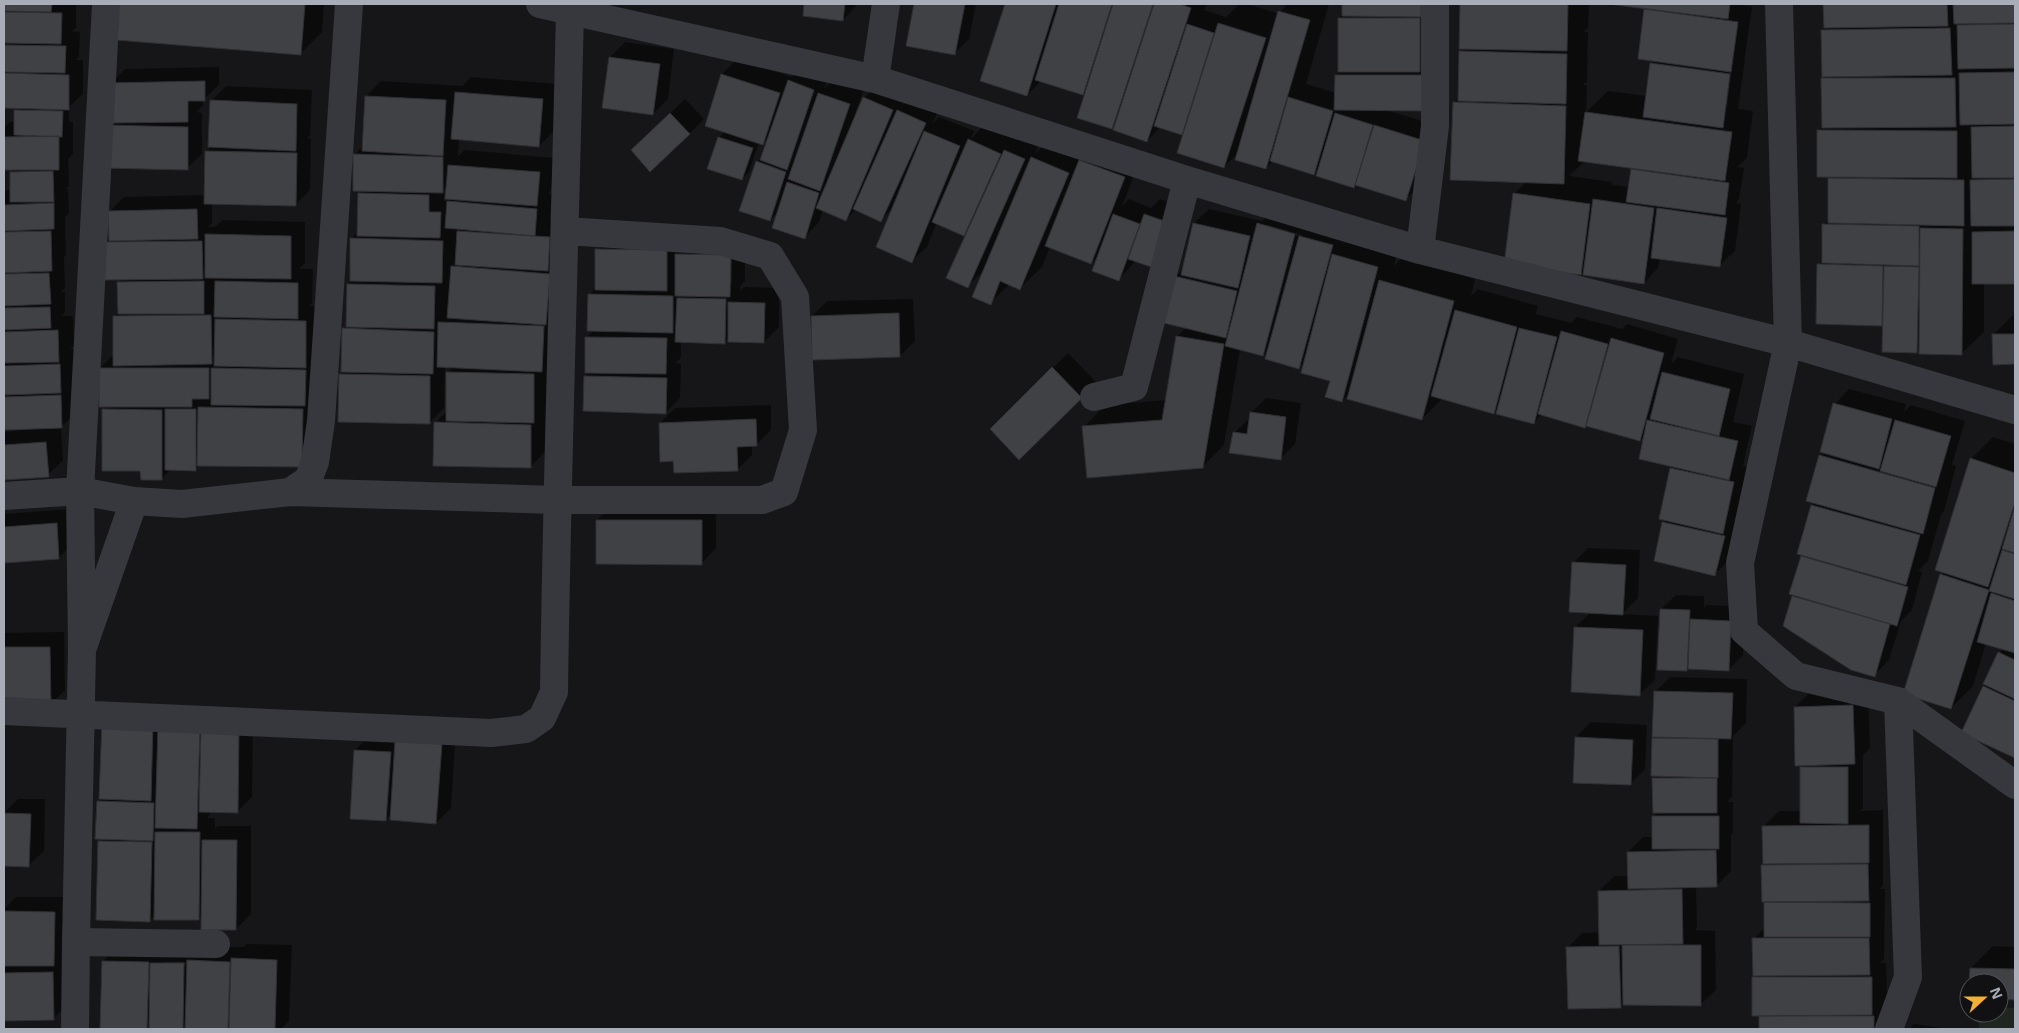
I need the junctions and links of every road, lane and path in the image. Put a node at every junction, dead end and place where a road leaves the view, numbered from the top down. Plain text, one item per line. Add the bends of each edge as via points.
1 (106, 4) edge
2 (349, 4) edge
3 (540, 4) edge
4 (886, 4) edge
5 (1435, 4) edge
6 (1779, 4) edge
7 (570, 10) junction
8 (875, 80) junction
9 (1187, 180) junction
10 (566, 231) junction
11 (1420, 250) junction
12 (1788, 343) junction
13 (1094, 397) dead end
14 (2015, 410) edge
15 (80, 491) junction
16 (290, 492) junction
17 (4, 496) edge
18 (556, 500) junction
19 (134, 501) junction
20 (82, 650) junction
21 (1898, 701) junction
22 (4, 711) edge
23 (79, 713) junction
24 (2015, 785) edge
25 (76, 942) junction
26 (216, 944) dead end
27 (74, 1029) edge
28 (1889, 1029) edge

1 - 15 street
2 - 16 street via 321,421 315,462 308,480
3 - 7 street
4 - 8 street
5 - 11 street via 1435,126
6 - 12 street
7 - 8 street
7 - 10 street
8 - 9 street
9 - 11 street
9 - 13 street via 1134,387
10 - 18 street
10 - 18 street via 720,241 770,256 795,297 802,430 784,492 762,500
11 - 12 street
12 - 14 street
12 - 21 street via 1740,563 1744,631 1796,676
15 - 17 street
15 - 19 street
15 - 20 street
16 - 18 street
16 - 19 street via 182,504
18 - 23 street via 554,692 542,718 526,729 491,733
19 - 20 street
20 - 23 street
21 - 24 street
21 - 28 street via 1908,977
22 - 23 street
23 - 25 street
25 - 26 street
25 - 27 street

